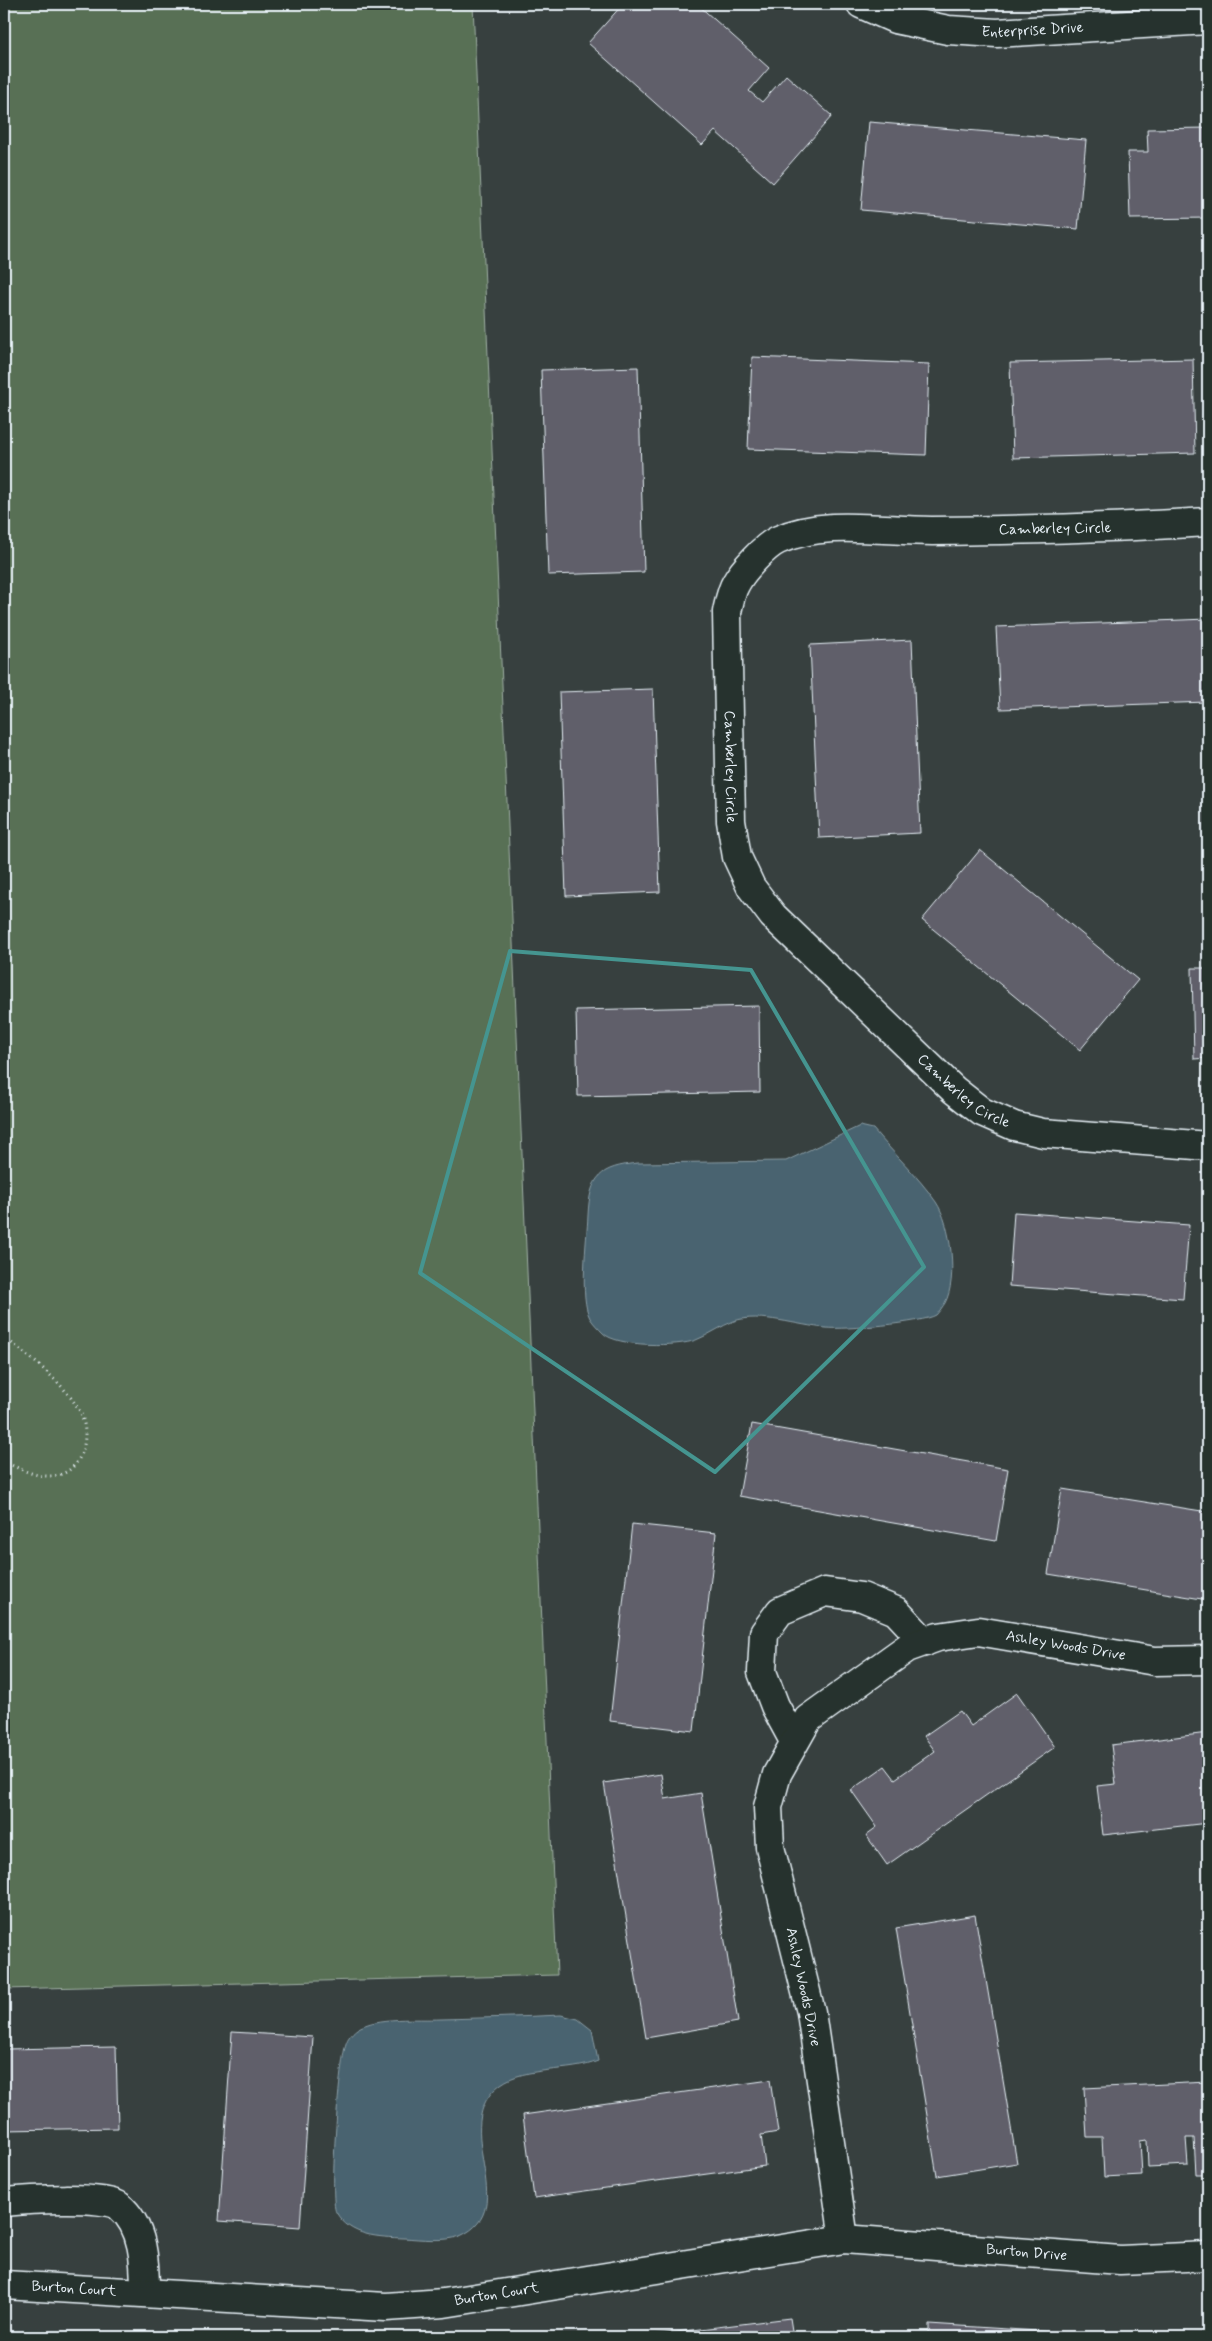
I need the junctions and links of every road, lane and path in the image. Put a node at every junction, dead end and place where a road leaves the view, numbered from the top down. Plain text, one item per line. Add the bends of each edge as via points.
1 (861, 4) edge
2 (1208, 20) edge
3 (1208, 522) edge
4 (1208, 1146) edge
5 (4, 1337) edge
6 (4, 1462) edge
7 (924, 1642) junction
8 (1208, 1660) edge
9 (794, 1741) junction
10 (4, 2202) edge
11 (844, 2239) junction
12 (1208, 2256) edge
13 (4, 2285) edge
14 (145, 2292) junction

1 - 2 street, Enterprise Drive via 895,19 948,30 997,33
3 - 4 street, Camberley Circle via 1060,530 893,531 837,527 804,530 776,540 753,561 735,584 727,612 732,821 737,857 751,886 774,916 954,1090 982,1112 1014,1126 1043,1133
5 - 6 path via 60,1386 79,1409 86,1428 78,1462 68,1472 53,1476 35,1475
7 - 8 street, Ashley Woods Drive via 978,1631 1155,1661
7 - 9 street, Ashley Woods Drive via 907,1648 808,1720
7 - 9 street via 896,1611 862,1597 825,1592 780,1611 764,1634 762,1672 775,1706
9 - 11 street, Ashley Woods Drive via 777,1774 768,1807 770,1847 812,2012
10 - 14 street via 99,2200 118,2205 131,2219 140,2240 145,2262
11 - 12 street, Burton Drive via 1120,2260
11 - 14 street, Burton Court via 444,2303 386,2307
13 - 14 street, Burton Court

